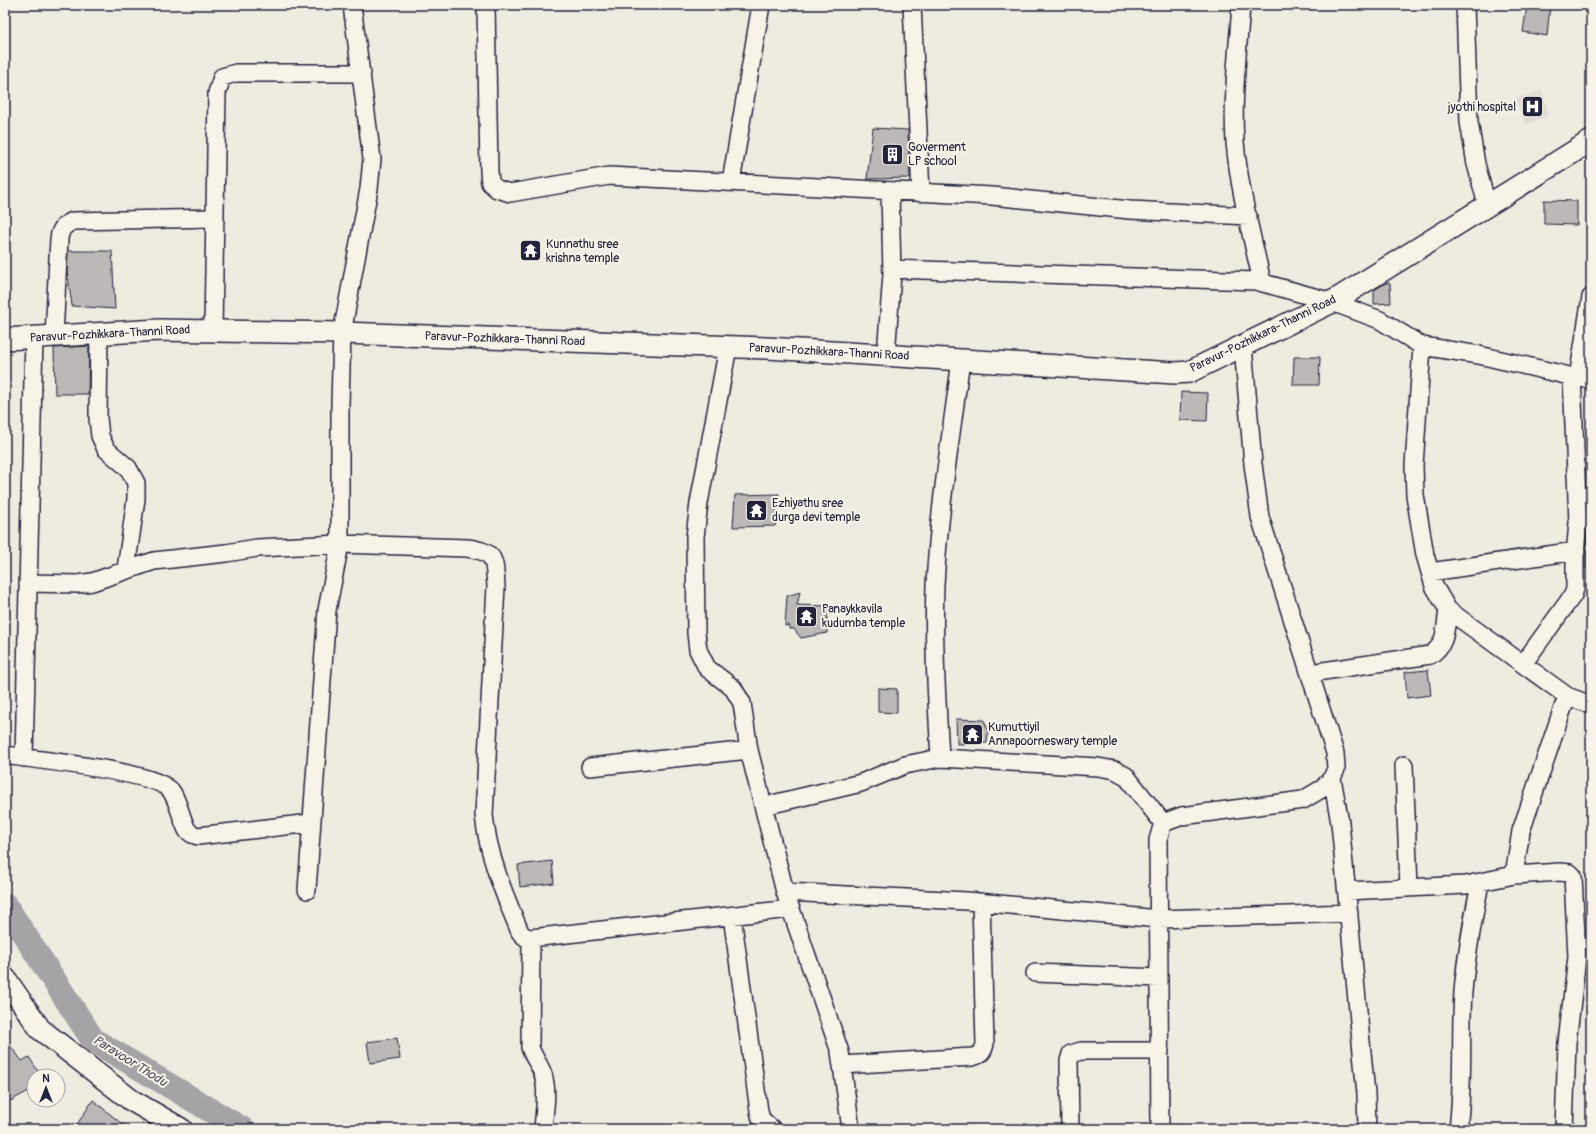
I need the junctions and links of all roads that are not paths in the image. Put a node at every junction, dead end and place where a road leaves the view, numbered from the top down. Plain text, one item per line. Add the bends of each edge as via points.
1 (352, 5) edge
2 (486, 5) edge
3 (761, 5) edge
4 (912, 5) edge
5 (1241, 5) edge
6 (1466, 5) edge
7 (362, 73) junction
8 (1591, 141) edge
9 (731, 182) junction
10 (890, 192) junction
11 (921, 193) junction
12 (1487, 205) junction
13 (1248, 216) junction
14 (215, 218) junction
15 (892, 269) junction
16 (1262, 282) junction
17 (1591, 297) edge
18 (1332, 302) junction
19 (213, 330) junction
20 (99, 333) junction
21 (342, 333) junction
22 (44, 337) junction
23 (5, 339) edge
24 (728, 346) junction
25 (1243, 346) junction
26 (1422, 346) junction
27 (886, 355) junction
28 (960, 360) junction
29 (1580, 378) edge
30 (340, 544) junction
31 (1576, 551) junction
32 (126, 569) junction
33 (1430, 572) junction
34 (28, 583) junction
35 (1448, 610) junction
36 (1523, 664) junction
37 (1310, 673) junction
38 (1567, 696) junction
39 (1591, 705) edge
40 (749, 750) junction
41 (5, 755) edge
42 (24, 758) junction
43 (940, 758) junction
44 (1404, 765) dead end
45 (590, 767) dead end
46 (1332, 778) junction
47 (764, 806) junction
48 (311, 823) junction
49 (1163, 823) junction
50 (1514, 875) junction
51 (1480, 883) junction
52 (1410, 888) junction
53 (307, 890) dead end
54 (1347, 891) junction
55 (784, 892) junction
56 (981, 902) junction
57 (790, 909) junction
58 (1349, 913) junction
59 (732, 916) junction
60 (1159, 919) junction
61 (531, 938) junction
62 (1035, 973) dead end
63 (5, 978) edge
64 (1159, 978) junction
65 (1160, 1051) junction
66 (842, 1065) junction
67 (181, 1129) edge
68 (543, 1129) edge
69 (772, 1129) edge
70 (851, 1129) edge
71 (1070, 1129) edge
72 (1160, 1129) edge
73 (1367, 1129) edge
74 (1458, 1129) edge
75 (1564, 1129) edge

1 - 7 street
2 - 9 street via 488,171 490,183 498,189 510,193 610,176
3 - 9 street
4 - 11 street
5 - 13 street via 1235,141
6 - 12 street via 1469,122 1476,164
7 - 14 street via 236,73 222,77 216,93
7 - 21 street via 372,159 370,189
8 - 12 main road, Paravur-Pozhikkara-Thanni Road
9 - 10 street
10 - 11 street
10 - 15 street
11 - 13 street via 992,196 1130,210
12 - 18 main road, Paravur-Pozhikkara-Thanni Road
13 - 16 street
14 - 19 street
14 - 22 street via 72,221 66,224 60,230
15 - 16 street via 1237,279
15 - 27 street
16 - 18 street
17 - 29 street
18 - 25 main road, Paravur-Pozhikkara-Thanni Road
18 - 26 street via 1380,320
19 - 20 main road, Paravur-Pozhikkara-Thanni Road
19 - 21 main road, Paravur-Pozhikkara-Thanni Road
20 - 22 main road, Paravur-Pozhikkara-Thanni Road
20 - 32 street via 100,436 106,449 128,468 136,483
21 - 24 main road, Paravur-Pozhikkara-Thanni Road
21 - 30 street
22 - 23 main road, Paravur-Pozhikkara-Thanni Road
22 - 34 street
24 - 27 main road, Paravur-Pozhikkara-Thanni Road
24 - 40 street via 695,537 696,633 698,650 707,668 733,688 740,698
25 - 28 main road, Paravur-Pozhikkara-Thanni Road via 1189,372 1175,373
25 - 37 street via 1260,517
26 - 29 street via 1479,355
26 - 33 street via 1414,466 1415,494
27 - 28 main road, Paravur-Pozhikkara-Thanni Road
28 - 43 street via 942,500 935,586 934,648
29 - 31 street
30 - 32 street via 256,548 154,561
30 - 48 street via 327,610
30 - 61 street via 467,548 483,550 491,556 495,565 496,586 484,815 486,839 520,932
31 - 33 street
31 - 36 street via 1573,595
32 - 34 street via 92,582 78,584
33 - 35 street via 1434,586
34 - 42 street
35 - 36 street
35 - 37 street via 1442,643 1439,650 1430,655
36 - 38 street
37 - 46 street via 1337,762
38 - 39 street
38 - 50 street via 1521,831
40 - 45 street
40 - 47 street
41 - 42 street
42 - 48 street via 115,771 154,780 171,791 187,830 198,836
43 - 47 street via 906,764 861,783
43 - 49 street via 1115,770 1126,776
44 - 52 street
46 - 49 street via 1323,788 1303,800 1182,816
46 - 54 street via 1338,808
47 - 55 street
48 - 53 street
49 - 60 street via 1158,840
50 - 51 street
50 - 75 street via 1565,872 1570,873 1574,880 1577,957 1567,1044
51 - 52 street
51 - 74 street via 1468,946 1463,992 1462,1098
52 - 54 street
54 - 58 street
55 - 56 street
55 - 57 street
56 - 60 street
56 - 66 street via 985,1044 983,1052 972,1057
57 - 59 street
57 - 66 street via 840,1052
58 - 60 street
58 - 73 street
59 - 61 street
59 - 69 street via 759,1112 761,1119
60 - 64 street
61 - 68 street via 530,1047 544,1078 546,1089
62 - 64 street
63 - 67 main road via 40,1028 131,1100
64 - 65 street
65 - 71 street via 1081,1051 1071,1054
65 - 72 street
66 - 70 street

